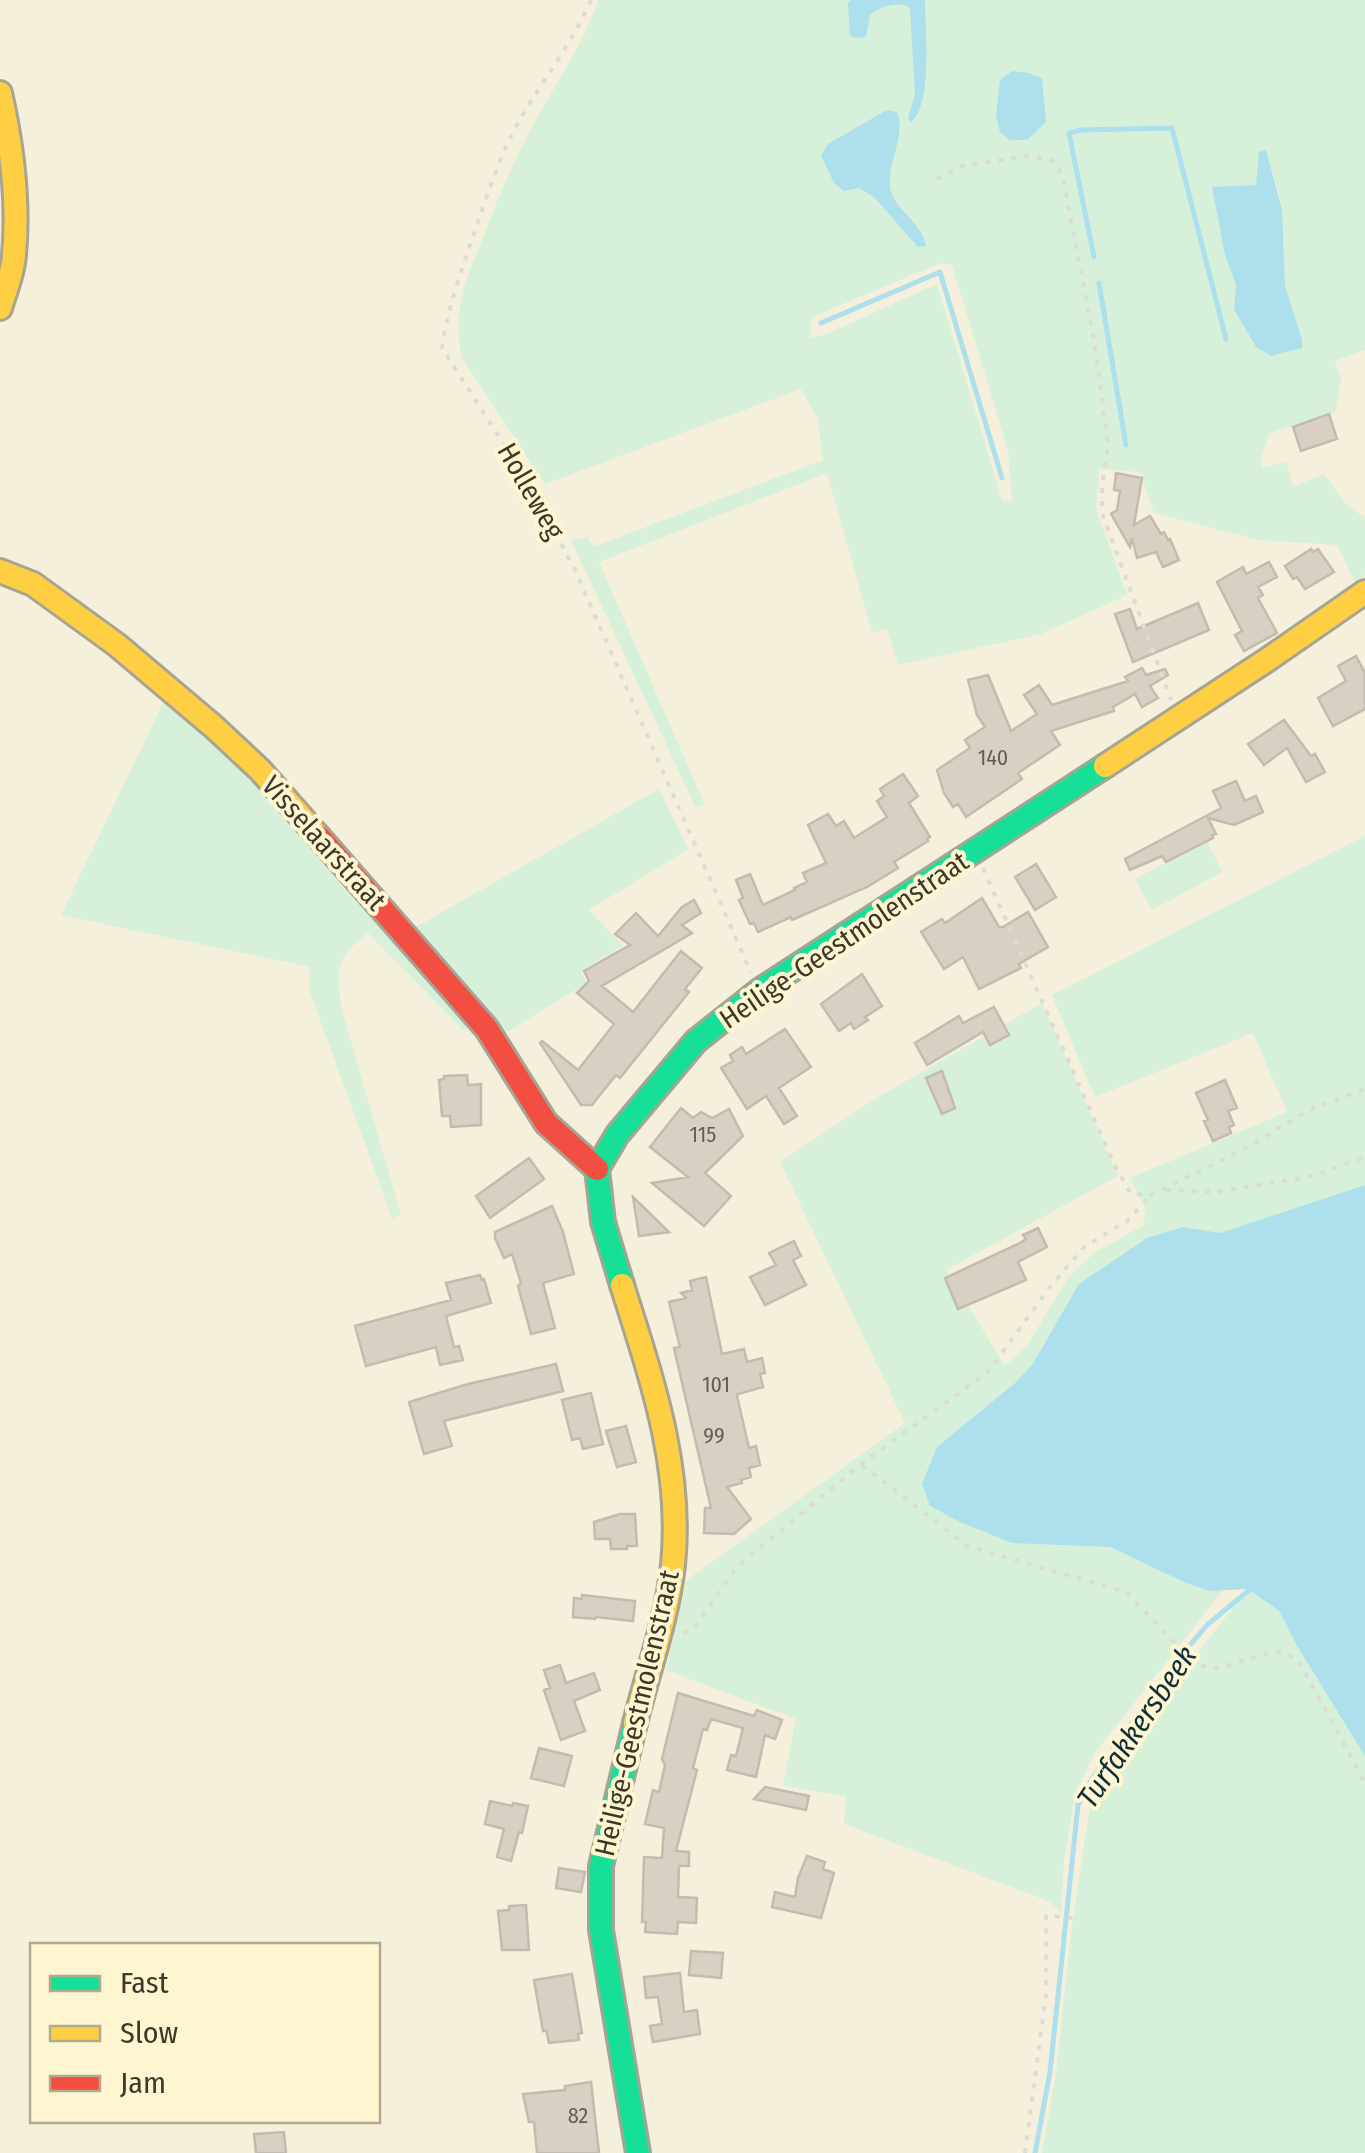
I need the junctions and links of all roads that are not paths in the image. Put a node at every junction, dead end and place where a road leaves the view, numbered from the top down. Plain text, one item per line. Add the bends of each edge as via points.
1 (0, 92) edge
2 (0, 308) edge
3 (0, 570) edge
4 (1365, 592) edge
5 (597, 1169) junction
6 (638, 2153) edge

1 - 2 street via 15,189 14,259
3 - 5 street, Visselaarstraat via 32,584 117,645 260,770 487,1028 546,1123
4 - 5 street, Heilige-Geestmolenstraat via 759,990 696,1042 617,1135
5 - 6 street, Heilige-Geestmolenstraat via 602,1222 662,1414 674,1498 672,1565 659,1638 602,1866 601,1930

